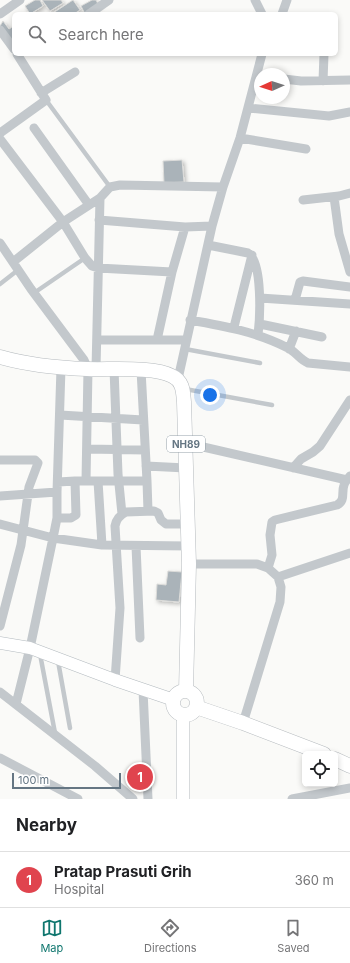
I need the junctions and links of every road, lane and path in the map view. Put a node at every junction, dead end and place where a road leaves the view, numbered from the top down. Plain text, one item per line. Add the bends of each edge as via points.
1 (20, 0) edge
2 (108, 0) edge
3 (255, 0) edge
4 (287, 0) edge
5 (9, 3) edge
6 (92, 12) edge
7 (261, 12) edge
8 (283, 12) edge
9 (0, 14) edge
10 (0, 30) edge
11 (12, 45) edge
12 (20, 56) edge
13 (262, 56) edge
14 (324, 56) edge
15 (259, 68) edge
16 (74, 72) dead end
17 (290, 80) edge
18 (350, 80) edge
19 (323, 81) junction
20 (254, 88) edge
21 (43, 97) junction
22 (248, 108) junction
23 (350, 112) edge
24 (34, 128) dead end
25 (0, 133) edge
26 (240, 138) junction
27 (0, 139) edge
28 (306, 149) dead end
29 (110, 187) junction
30 (223, 187) junction
31 (350, 193) edge
32 (334, 197) junction
33 (100, 198) junction
34 (303, 200) dead end
35 (89, 205) junction
36 (99, 220) junction
37 (63, 222) junction
38 (212, 226) junction
39 (185, 227) junction
40 (208, 245) junction
41 (1, 247) edge
42 (252, 255) junction
43 (85, 258) junction
44 (13, 262) junction
45 (98, 268) junction
46 (18, 270) junction
47 (172, 272) junction
48 (350, 272) edge
49 (0, 284) edge
50 (350, 287) edge
51 (34, 293) junction
52 (260, 298) junction
53 (295, 300) junction
54 (350, 304) edge
55 (190, 320) junction
56 (260, 324) junction
57 (234, 327) junction
58 (296, 331) junction
59 (258, 336) junction
60 (322, 336) dead end
61 (97, 340) junction
62 (156, 340) junction
63 (185, 345) junction
64 (289, 349) junction
65 (1, 356) edge
66 (260, 363) dead end
67 (350, 367) edge
68 (61, 368) junction
69 (92, 369) junction
70 (114, 369) junction
71 (141, 370) junction
72 (180, 384) junction
73 (350, 400) edge
74 (272, 404) dead end
75 (60, 415) junction
76 (88, 417) junction
77 (116, 419) junction
78 (143, 420) junction
79 (186, 443) junction
80 (88, 449) junction
81 (117, 450) junction
82 (145, 450) junction
83 (0, 460) edge
84 (146, 466) junction
85 (186, 468) junction
86 (293, 468) junction
87 (348, 478) edge
88 (75, 481) junction
89 (86, 481) junction
90 (98, 481) junction
91 (119, 481) junction
92 (147, 481) junction
93 (58, 482) junction
94 (57, 492) junction
95 (28, 494) junction
96 (0, 496) edge
97 (148, 511) junction
98 (122, 514) junction
99 (57, 518) junction
100 (0, 524) edge
101 (188, 524) junction
102 (24, 530) junction
103 (53, 538) junction
104 (116, 544) junction
105 (102, 545) junction
106 (136, 546) junction
107 (188, 546) junction
108 (350, 553) edge
109 (189, 564) junction
110 (268, 568) junction
111 (278, 577) junction
112 (0, 626) edge
113 (140, 638) dead end
114 (0, 642) edge
115 (35, 650) junction
116 (57, 658) junction
117 (115, 680) junction
118 (143, 690) junction
119 (186, 691) junction
120 (0, 692) edge
121 (174, 700) junction
122 (16, 704) junction
123 (196, 707) junction
124 (183, 715) junction
125 (243, 723) junction
126 (70, 728) dead end
127 (55, 735) junction
128 (316, 751) edge
129 (0, 758) edge
130 (338, 760) edge
131 (350, 766) edge
132 (350, 788) edge
133 (78, 799) edge
134 (133, 799) edge
135 (148, 799) edge
136 (183, 799) edge
137 (292, 799) edge

1 - 5 street
2 - 6 street
3 - 7 street
4 - 8 street
5 - 9 street
10 - 11 street
12 - 21 street
13 - 15 street
14 - 19 street
16 - 21 street
17 - 19 street
18 - 19 street
20 - 22 street
21 - 25 street
21 - 29 lane
22 - 23 street via 329,116
22 - 26 street
24 - 35 street
26 - 28 street
26 - 30 street
27 - 37 street
29 - 30 street
29 - 33 street
30 - 38 street
31 - 32 street
32 - 34 street
32 - 48 street via 339,234
33 - 35 street
33 - 36 street
35 - 37 street
36 - 39 street
36 - 45 street
37 - 43 street
37 - 44 street
38 - 39 street
38 - 40 street
39 - 47 street
40 - 42 street
40 - 55 street
41 - 44 street
42 - 52 street
42 - 57 street
43 - 45 street via 92,266
43 - 51 lane
44 - 46 street
45 - 47 street
45 - 61 street
46 - 49 lane
46 - 51 street
47 - 62 street
50 - 53 street via 303,281 298,286
51 - 69 street
52 - 53 street
52 - 56 street
53 - 54 street
55 - 57 street
55 - 63 street
56 - 58 street
56 - 59 street
57 - 59 street
58 - 60 street
58 - 64 street
59 - 64 street
61 - 62 street
61 - 69 street
62 - 63 street
63 - 66 lane
63 - 72 street
64 - 67 street via 308,363
65 - 68 main road
68 - 69 main road
68 - 75 street
69 - 70 main road
69 - 76 street
70 - 71 main road
70 - 77 street
71 - 72 main road via 166,373
71 - 78 street
72 - 74 lane
72 - 79 main road, NH89
73 - 86 street via 320,446
75 - 76 street
75 - 93 street
76 - 77 street
76 - 80 street
77 - 78 street
77 - 81 street
78 - 82 street
79 - 85 main road, NH89
79 - 86 street
80 - 81 street
80 - 89 street
81 - 82 street
81 - 91 street
82 - 84 street
83 - 95 street via 37,461
84 - 85 street
84 - 92 street
85 - 101 main road, NH89
86 - 87 street
87 - 110 street via 344,484 342,503 272,522 272,555
88 - 89 street
88 - 93 street
88 - 99 street via 76,515 72,518
89 - 90 street
90 - 91 street
90 - 105 street
91 - 92 street
91 - 98 street
92 - 97 street
93 - 94 street
94 - 95 street
94 - 99 street
95 - 96 street
95 - 102 street
97 - 98 street
97 - 101 street via 158,513 166,524
98 - 104 street via 115,526
99 - 103 street
100 - 102 street
101 - 107 main road, NH89
102 - 103 street
102 - 112 street
103 - 105 street
103 - 115 street
104 - 105 street
104 - 106 street
104 - 117 street via 120,608
106 - 107 street
106 - 113 street
107 - 109 main road, NH89
108 - 111 street
109 - 110 street via 257,564
109 - 119 main road, NH89
110 - 111 street
111 - 125 street via 280,602
114 - 115 street
115 - 116 street
115 - 122 street
115 - 127 lane
116 - 117 street
116 - 126 lane
117 - 118 street
118 - 121 street
118 - 135 street
119 - 121 main road via 177,694
119 - 123 main road via 195,697
120 - 122 street
121 - 124 main road via 176,711
122 - 127 street
123 - 124 main road via 192,712
123 - 125 main road
124 - 136 street
125 - 128 main road
127 - 134 street
129 - 133 street
130 - 131 main road
132 - 137 street

